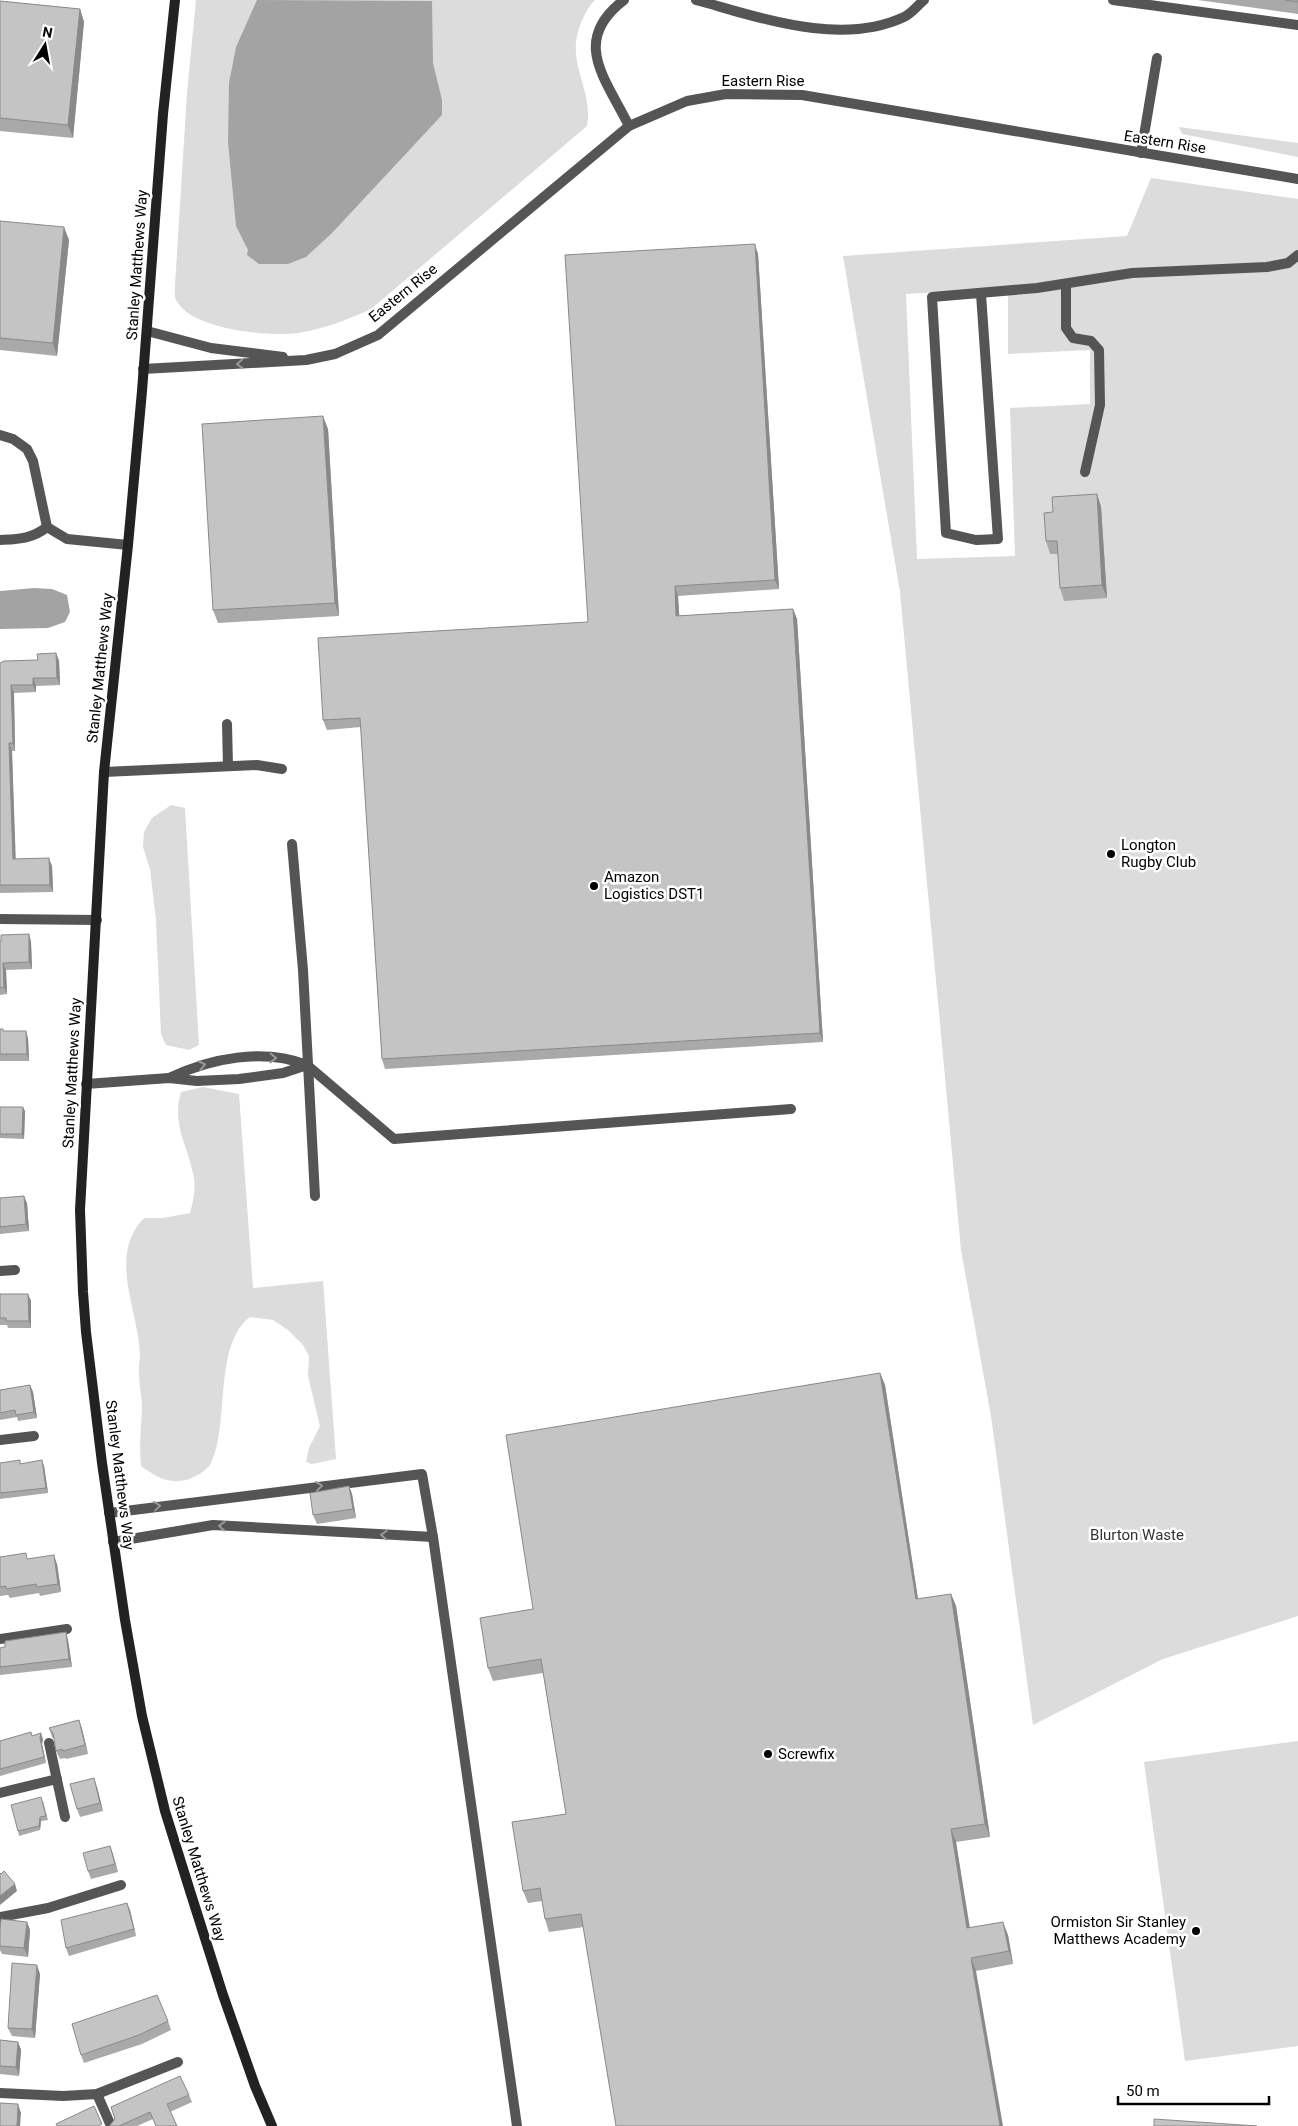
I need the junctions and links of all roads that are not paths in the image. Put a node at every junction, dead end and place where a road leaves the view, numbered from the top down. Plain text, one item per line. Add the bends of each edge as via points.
1 (175, 0) edge
2 (624, 0) edge
3 (696, 0) edge
4 (924, 0) edge
5 (1113, 0) edge
6 (1298, 25) edge
7 (1157, 58) dead end
8 (629, 126) junction
9 (1141, 153) junction
10 (1298, 179) edge
11 (1298, 255) edge
12 (1066, 284) junction
13 (981, 294) junction
14 (147, 332) junction
15 (306, 360) junction
16 (143, 369) junction
17 (0, 435) edge
18 (1085, 472) dead end
19 (47, 528) junction
20 (0, 540) edge
21 (128, 545) junction
22 (227, 724) dead end
23 (228, 766) junction
24 (282, 769) dead end
25 (104, 772) junction
26 (292, 844) dead end
27 (0, 919) edge
28 (97, 920) junction
29 (307, 1065) junction
30 (169, 1078) junction
31 (86, 1084) junction
32 (791, 1108) dead end
33 (315, 1196) dead end
34 (15, 1270) dead end
35 (0, 1271) edge
36 (34, 1436) dead end
37 (0, 1440) edge
38 (109, 1512) junction
39 (433, 1537) junction
40 (113, 1542) junction
41 (67, 1629) dead end
42 (0, 1639) edge
43 (49, 1743) dead end
44 (57, 1779) junction
45 (0, 1792) edge
46 (65, 1817) dead end
47 (122, 1885) dead end
48 (0, 1916) edge
49 (178, 2062) dead end
50 (0, 2093) edge
51 (97, 2094) junction
52 (111, 2126) edge
53 (272, 2126) edge
54 (517, 2126) edge

1 - 14 main road, Stanley Matthews Way
2 - 8 street via 612,9 598,29 594,43 595,58
3 - 4 street via 766,19 836,30 863,30 905,17
5 - 6 street
7 - 9 street
8 - 9 street, Eastern Rise via 687,102 726,94 802,95
8 - 15 street, Eastern Rise via 378,335 335,354
9 - 10 street, Eastern Rise
11 - 12 street via 1288,263 1266,267 1132,273
12 - 13 street
12 - 18 street via 1066,328 1073,338 1091,341 1099,350 1100,405
13 - 13 street via 998,539 976,540 946,533 932,297
14 - 15 street, Eastern Rise via 211,348
14 - 16 main road, Stanley Matthews Way
15 -> 16 street, Eastern Rise
16 - 21 main road, Stanley Matthews Way
17 - 19 street via 14,439 27,449 33,461
19 - 20 street via 24,538
19 - 21 street via 67,539
21 - 25 main road, Stanley Matthews Way
22 - 23 street
23 - 24 street via 257,765
23 - 25 street
25 - 28 main road, Stanley Matthews Way
26 - 29 street via 298,892
27 - 28 street
28 - 31 main road, Stanley Matthews Way
29 - 30 street via 283,1073 239,1079
30 -> 29 street via 193,1067 237,1058 289,1058
29 - 32 street via 394,1139
29 - 33 street
30 - 31 street
31 - 38 main road, Stanley Matthews Way via 80,1210 83,1292
34 - 35 street
36 - 37 street
38 -> 39 street via 422,1474
38 - 40 main road, Stanley Matthews Way
39 -> 40 street via 213,1525
39 - 54 street
40 - 53 main road, Stanley Matthews Way via 142,1716 165,1811 223,1995
41 - 42 street
43 - 44 street
44 - 45 street
44 - 46 street
47 - 48 street via 48,1908
49 - 51 street
50 - 51 street
51 - 52 street

